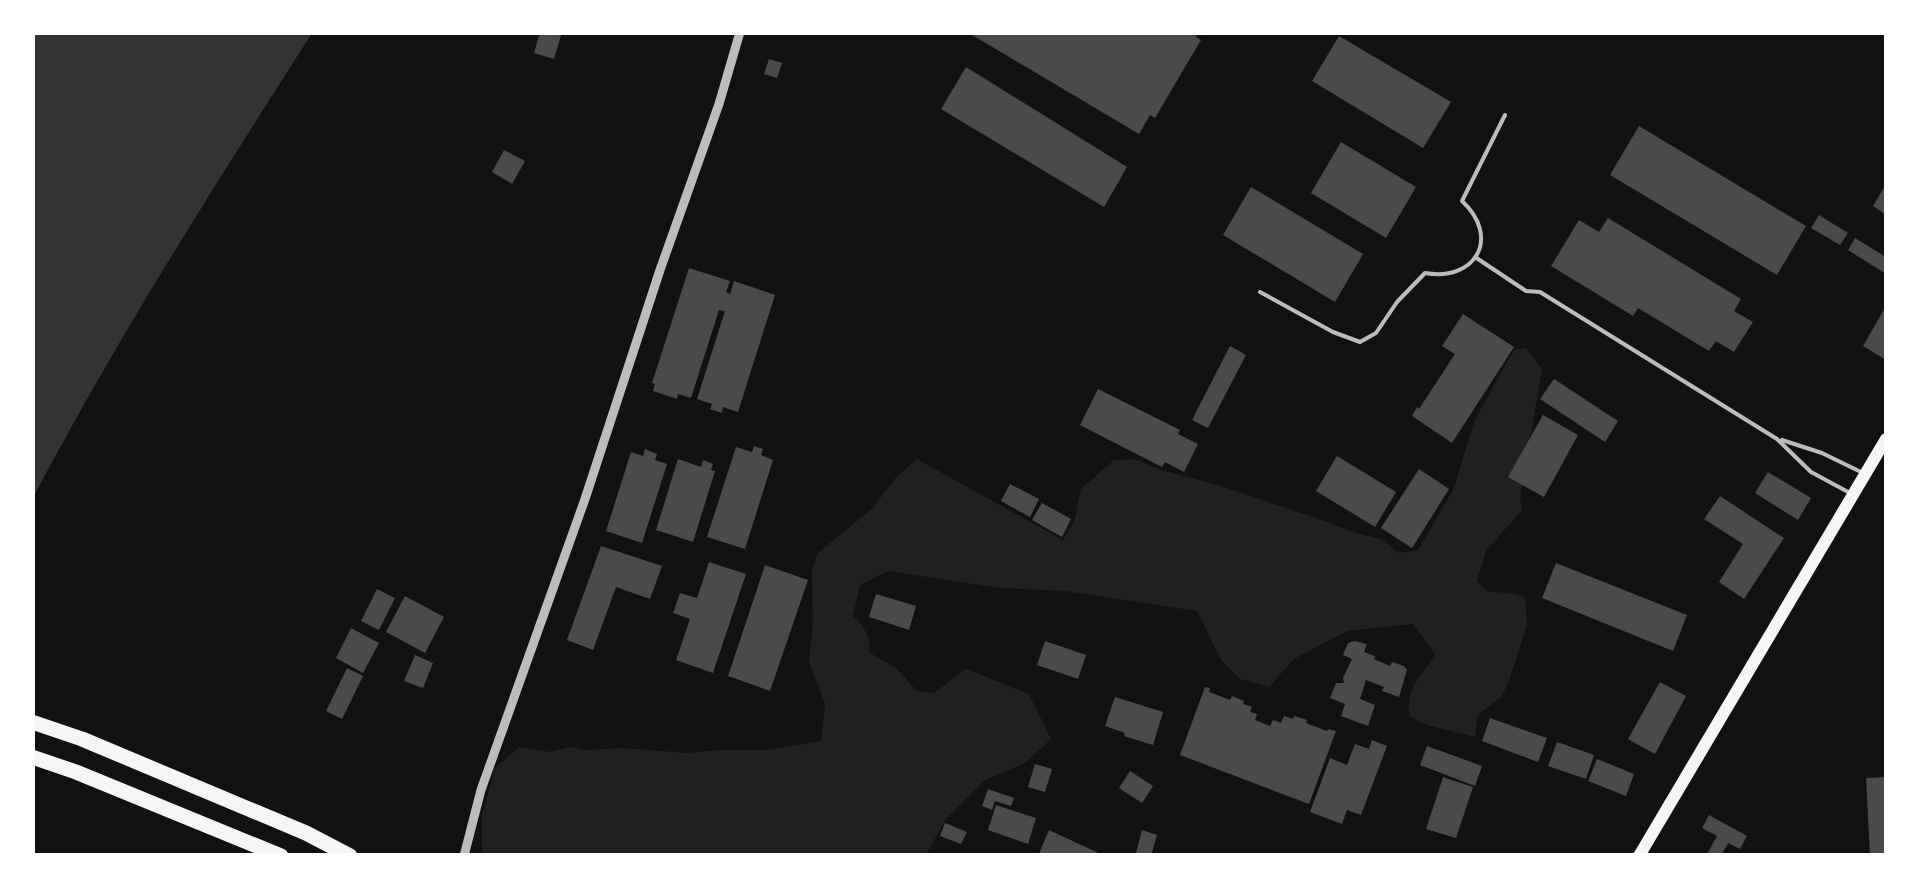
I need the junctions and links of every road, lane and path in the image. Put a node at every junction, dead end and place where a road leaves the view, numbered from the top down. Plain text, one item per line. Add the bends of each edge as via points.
1 (740, 32) edge
2 (1504, 115) dead end
3 (1475, 257) junction
4 (1260, 292) dead end
5 (1777, 439) junction
6 (1886, 439) edge
7 (1866, 474) junction
8 (1854, 494) junction
9 (32, 722) edge
10 (32, 757) edge
11 (282, 856) edge
12 (350, 856) edge
13 (464, 856) edge
14 (1639, 856) edge

1 - 13 street
2 - 3 lane via 1462,201 1480,226
3 - 4 lane via 1462,271 1425,273 1360,342
3 - 5 lane
5 - 7 lane
5 - 8 lane via 1811,472
6 - 7 main road
7 - 8 main road
8 - 14 main road
9 - 12 highway
10 - 11 highway

